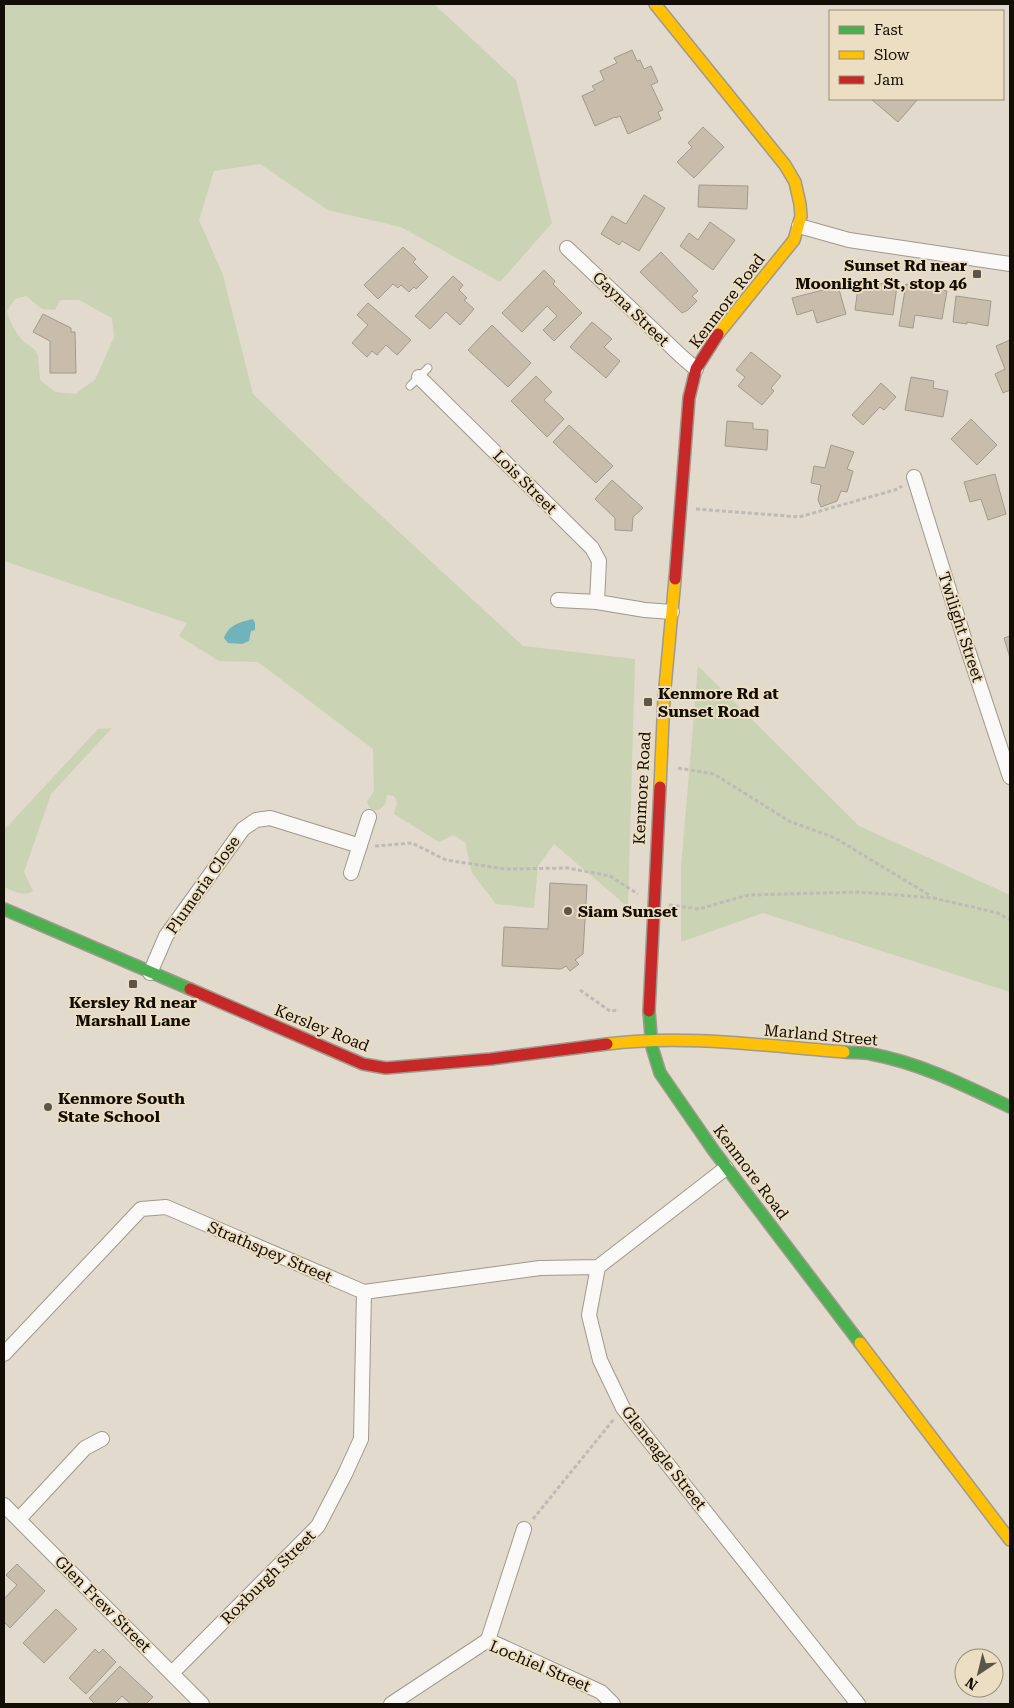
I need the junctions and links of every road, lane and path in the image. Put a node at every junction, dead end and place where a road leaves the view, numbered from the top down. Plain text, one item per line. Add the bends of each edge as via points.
1 (655, 4) edge
2 (799, 226) junction
3 (567, 248) dead end
4 (1010, 264) edge
5 (696, 369) junction
6 (419, 377) dead end
7 (914, 477) joint
8 (681, 506) junction
9 (558, 600) dead end
10 (596, 602) junction
11 (672, 612) junction
12 (659, 767) junction
13 (1010, 777) edge
14 (369, 817) dead end
15 (360, 846) junction
16 (351, 872) dead end
17 (934, 898) junction
18 (653, 903) junction
19 (4, 910) edge
20 (1010, 920) edge
21 (150, 973) junction
22 (580, 990) dead end
23 (620, 1010) dead end
24 (650, 1039) junction
25 (1010, 1107) edge
26 (726, 1168) junction
27 (598, 1267) junction
28 (364, 1292) junction
29 (4, 1354) edge
30 (623, 1408) junction
31 (102, 1440) dead end
32 (4, 1504) edge
33 (19, 1519) junction
34 (524, 1529) joint
35 (1010, 1540) edge
36 (488, 1640) junction
37 (172, 1673) junction
38 (202, 1704) edge
39 (390, 1704) edge
40 (613, 1704) edge
41 (858, 1704) edge

1 - 2 street, Kenmore Road via 785,166 799,194
2 - 4 street via 849,240
2 - 5 street, Kenmore Road via 794,240 716,337
3 - 5 street, Gayna Street
5 - 8 street, Kenmore Road via 689,398
6 - 10 street, Lois Street via 592,548 599,561
7 - 8 path via 898,490 800,517
7 - 13 street, Twilight Street
8 - 11 street, Kenmore Road
9 - 10 street
10 - 11 street
11 - 12 street, Kenmore Road
12 - 17 path via 714,774 789,821 835,838
12 - 18 street, Kenmore Road
14 - 15 street
15 - 16 street
15 - 18 path via 412,843 446,860 505,870 568,868 610,876
15 - 21 street, Plumeria Close via 270,818 256,820 242,829 166,936
17 - 18 path via 860,892 748,895 699,909
17 - 20 path via 998,913
18 - 24 street, Kenmore Road
19 - 21 street, Kersley Road
21 - 24 street, Kersley Road via 362,1064 386,1068 491,1059
22 - 23 path via 610,1011
24 - 25 street, Marland Street via 872,1054 918,1067
24 - 26 street, Kenmore Road via 660,1073
26 - 27 street
26 - 35 street, Kenmore Road
27 - 28 street via 540,1268
27 - 30 street, Gleneagle Street via 589,1315 600,1360
28 - 29 street, Strathspey Street via 166,1207 141,1209
28 - 37 street, Roxburgh Street via 361,1439 345,1474 318,1526
30 - 34 path
30 - 41 street, Gleneagle Street
31 - 33 street via 85,1448
32 - 33 street, Glen Frew Street
33 - 37 street, Glen Frew Street
34 - 36 street
36 - 39 street, Lochiel Street
36 - 40 street, Lochiel Street via 601,1692
37 - 38 street, Glen Frew Street

